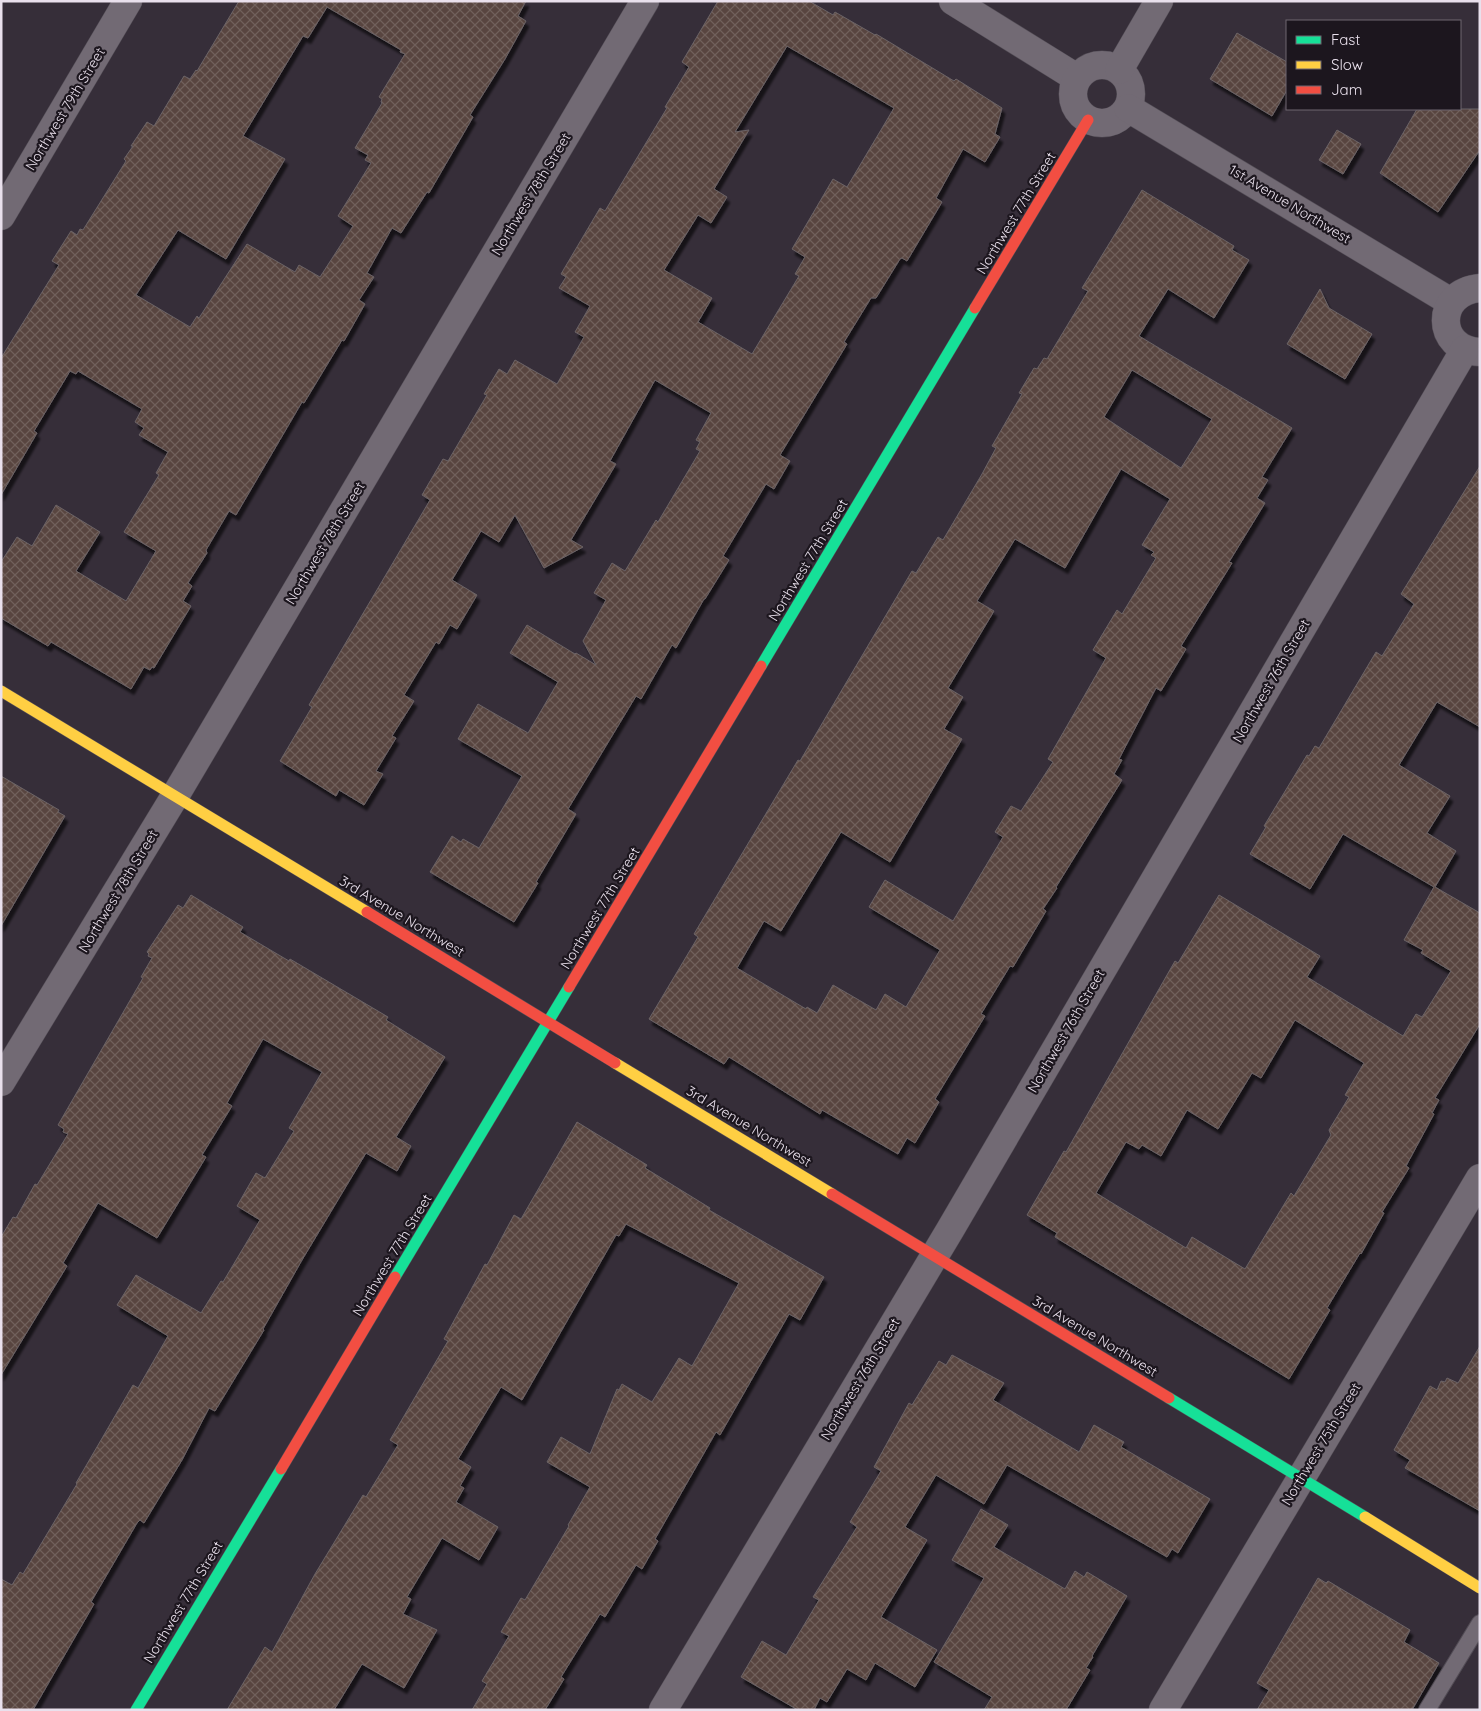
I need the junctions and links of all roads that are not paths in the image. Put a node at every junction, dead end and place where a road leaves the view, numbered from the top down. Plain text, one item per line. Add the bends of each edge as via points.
1 (128, 1) edge
2 (645, 1) edge
3 (953, 1) edge
4 (1159, 1) edge
5 (1119, 70) junction
6 (1078, 78) junction
7 (1128, 108) junction
8 (1088, 120) junction
9 (1, 216) edge
10 (1480, 288) edge
11 (1452, 302) junction
12 (1472, 350) edge
13 (1, 691) edge
14 (175, 796) junction
15 (549, 1023) junction
16 (1, 1082) edge
17 (1480, 1178) edge
18 (934, 1256) junction
19 (1301, 1478) junction
20 (1480, 1588) edge
21 (1480, 1623) edge
22 (136, 1710) edge
23 (663, 1710) edge
24 (1163, 1710) edge
25 (1427, 1710) edge

1 - 9 street, Northwest 79th Street
2 - 14 street, Northwest 78th Street
3 - 6 street
4 - 5 street
5 - 6 street via 1102,65 1084,71
5 - 7 street via 1130,85 1132,95
6 - 8 street via 1073,96 1075,106
7 - 8 street via 1116,120 1107,123 1097,124
7 - 11 street, 1st Avenue Northwest
8 - 15 street, Northwest 77th Street
10 - 11 street via 1461,292
11 - 12 street via 1445,318 1446,328 1458,346
12 - 18 street, Northwest 76th Street
13 - 14 street, 3rd Avenue Northwest
14 - 15 street, 3rd Avenue Northwest
14 - 16 street, Northwest 78th Street
15 - 18 street, 3rd Avenue Northwest
15 - 22 street, Northwest 77th Street
17 - 19 street, Northwest 75th Street
18 - 19 street, 3rd Avenue Northwest
18 - 23 street, Northwest 76th Street
19 - 20 street, 3rd Avenue Northwest
19 - 24 street, Northwest 75th Street
21 - 25 lane

